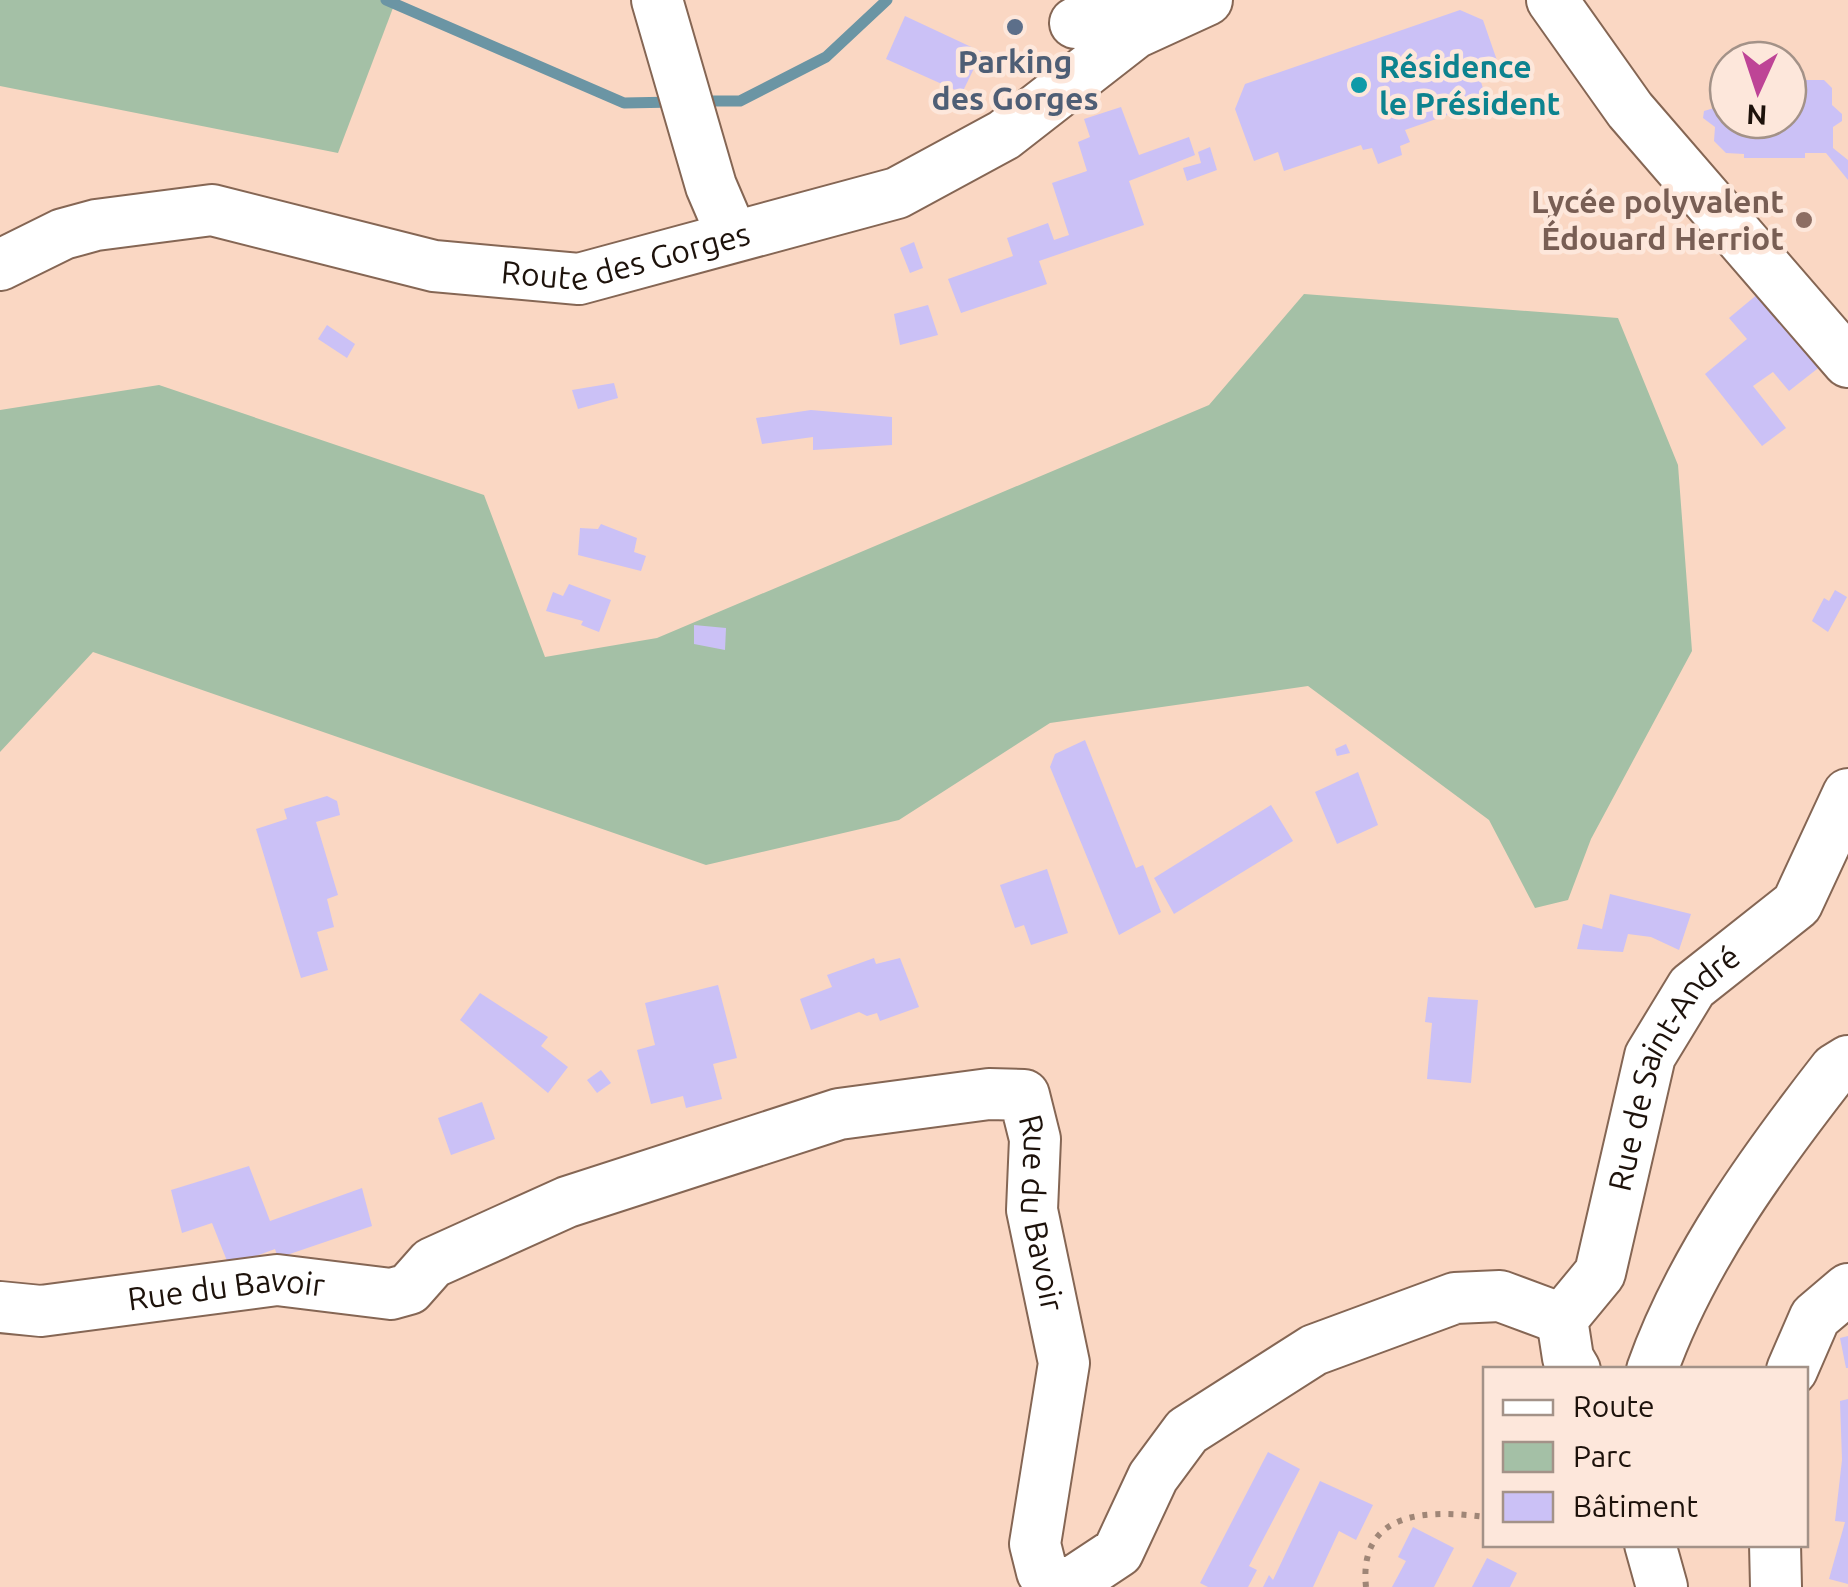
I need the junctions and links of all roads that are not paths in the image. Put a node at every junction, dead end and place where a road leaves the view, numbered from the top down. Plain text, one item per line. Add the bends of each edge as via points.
1 (1123, 0) edge
2 (1207, 0) edge
3 (1552, 0) edge
4 (660, 14) edge
5 (1075, 23) dead end
6 (0, 221) edge
7 (62, 234) junction
8 (732, 235) junction
9 (0, 265) edge
10 (1848, 362) edge
11 (1848, 794) edge
12 (1848, 1062) edge
13 (1848, 1289) edge
14 (0, 1308) edge
15 (1562, 1318) junction
16 (1572, 1367) edge
17 (1653, 1367) edge
18 (1793, 1367) edge
19 (1651, 1547) edge
20 (1775, 1547) edge
21 (1662, 1587) edge
22 (1776, 1587) edge

1 - 5 street
2 - 8 street, Route des Gorges via 1134,34 1004,135 897,193
3 - 10 street via 1630,110
4 - 8 street
6 - 7 street
7 - 8 street, Route des Gorges via 212,210 434,266 579,280
7 - 9 street, Route des Gorges
11 - 15 street, Rue de Saint-André via 1797,904 1692,987 1650,1056 1600,1274
12 - 17 street via 1835,1069 1760,1166 1664,1334
13 - 18 street via 1815,1317
14 - 15 street, Rue du Bavoir via 41,1311 277,1280 390,1294 409,1289 432,1262 567,1202 839,1114 1024,1095 1034,1139 1032,1210 1064,1363 1036,1544 1042,1572 1065,1586 1118,1552 1153,1478 1186,1431 1314,1350 1455,1298 1500,1296
15 - 16 street
19 - 21 street
20 - 22 street

